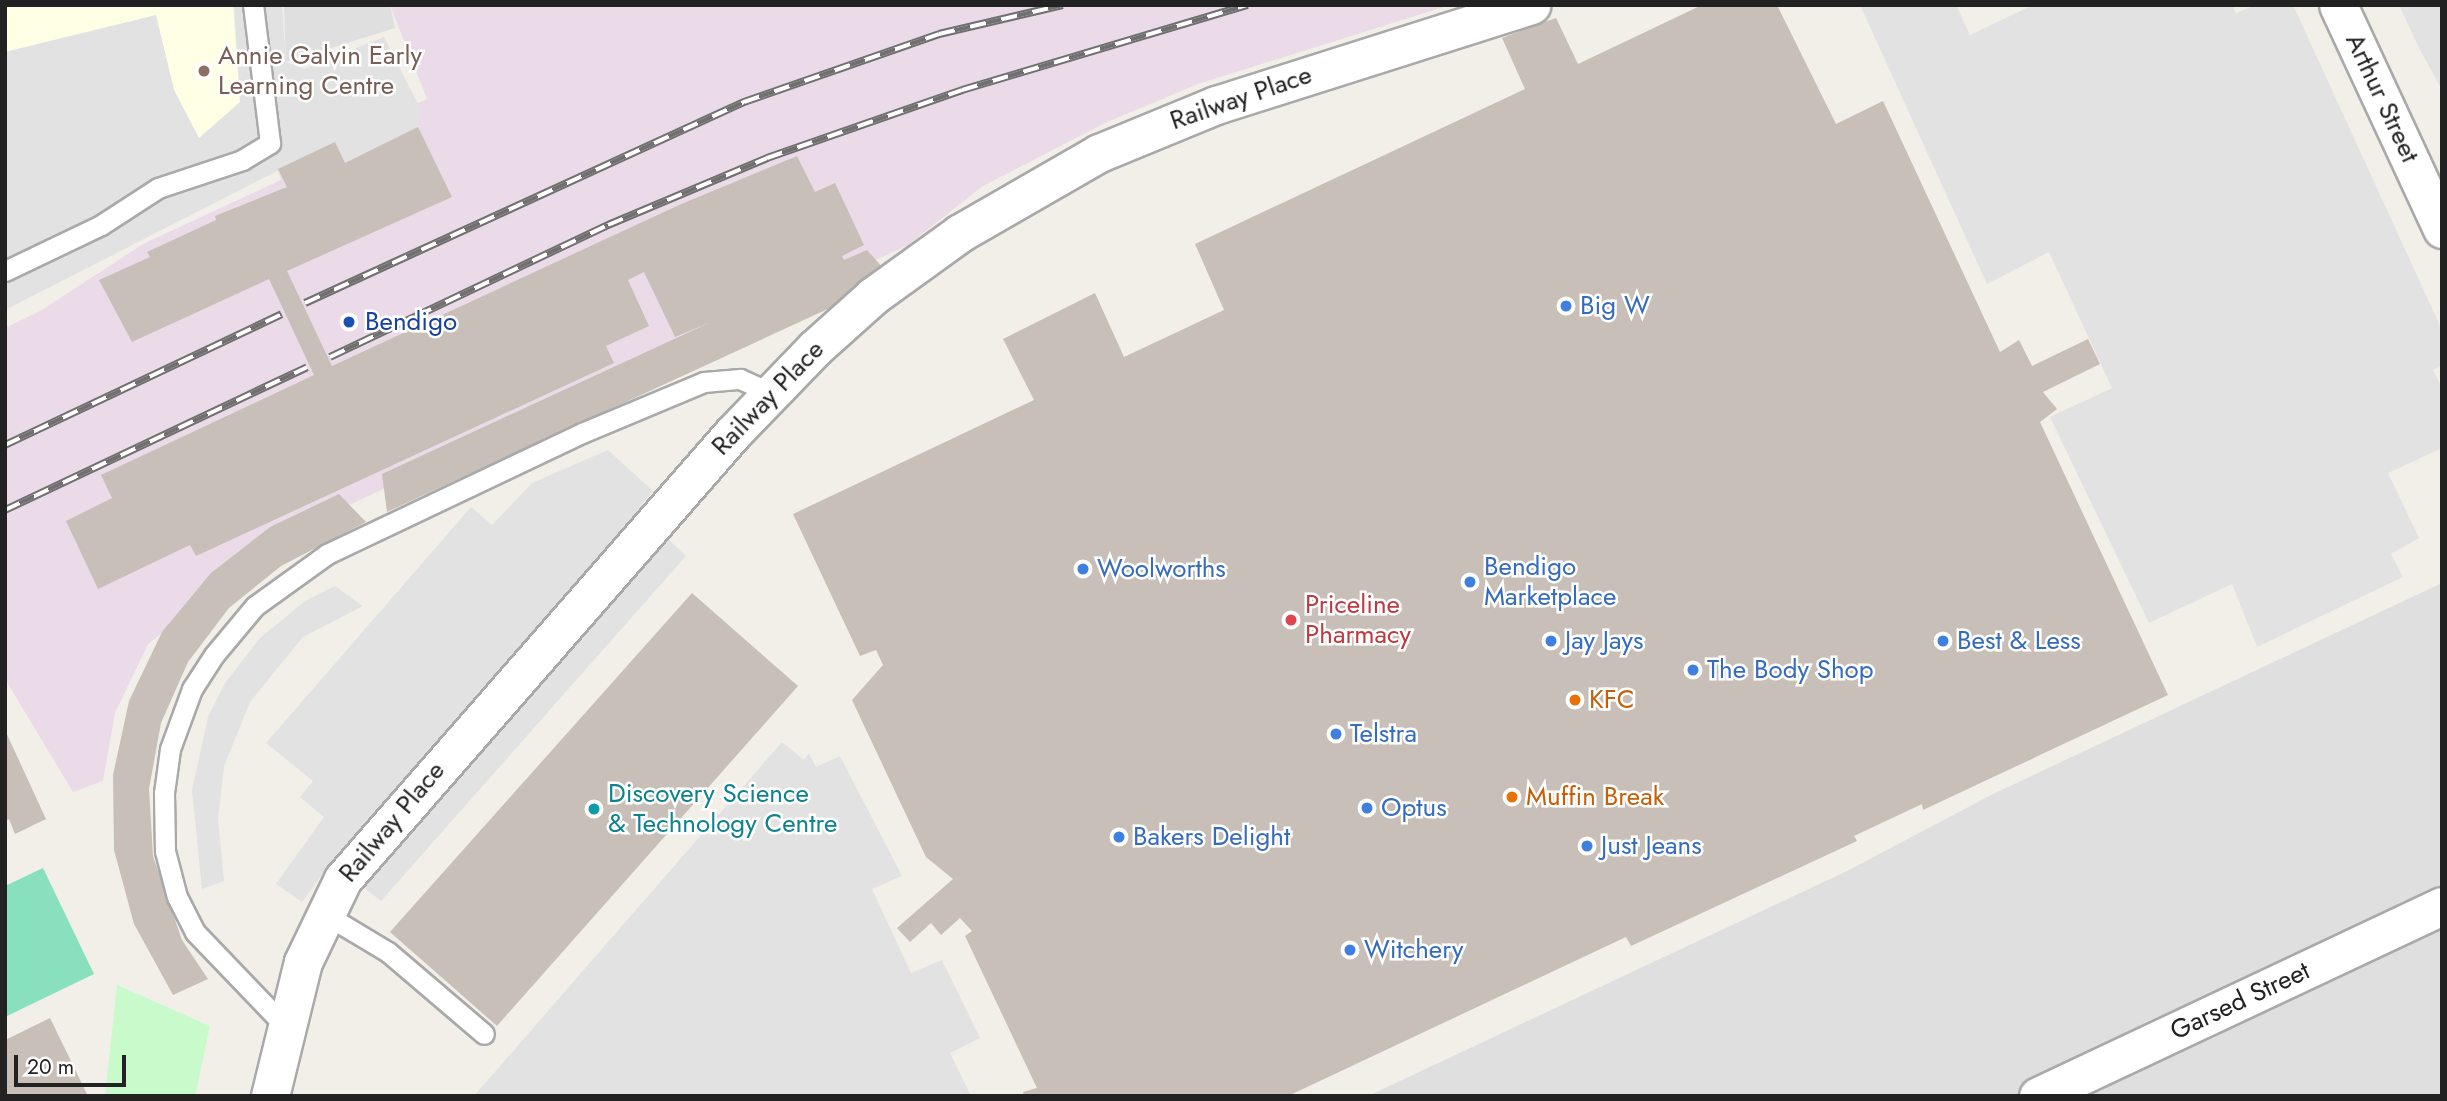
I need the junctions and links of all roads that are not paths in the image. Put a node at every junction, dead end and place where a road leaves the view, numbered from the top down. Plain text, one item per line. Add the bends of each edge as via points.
1 (253, 5) edge
2 (1532, 5) edge
3 (2338, 5) edge
4 (2442, 229) edge
5 (5, 271) edge
6 (771, 393) junction
7 (2442, 906) edge
8 (323, 914) junction
9 (285, 1026) junction
10 (484, 1034) dead end
11 (270, 1096) edge
12 (2038, 1096) edge

1 - 5 lane via 270,143 242,160 158,188 81,236
2 - 6 street, Railway Place via 1228,101 1099,153 1003,206 920,261 864,304
3 - 4 street, Arthur Street
6 - 8 street, Railway Place via 527,664 356,864
6 - 9 lane via 740,379 704,382 557,445 327,554 255,606 214,655 192,689 170,749 163,802 164,851 177,897 195,932
7 - 12 street, Garsed Street
8 - 9 street, Railway Place via 303,962
8 - 10 lane via 388,952
9 - 11 street, Railway Place

